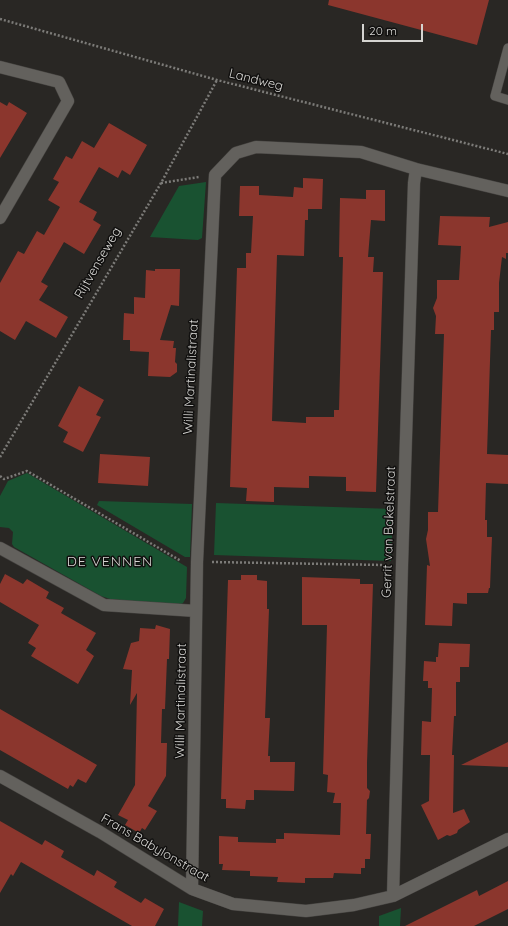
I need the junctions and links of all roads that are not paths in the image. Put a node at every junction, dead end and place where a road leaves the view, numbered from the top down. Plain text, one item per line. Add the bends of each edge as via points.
1 (508, 48) edge
2 (0, 67) edge
3 (508, 100) edge
4 (416, 169) junction
5 (508, 191) edge
6 (0, 218) edge
7 (0, 548) edge
8 (196, 611) junction
9 (0, 776) edge
10 (508, 839) edge
11 (192, 889) junction
12 (393, 896) junction

1 - 3 lane via 495,96
2 - 6 street via 59,82 68,101
4 - 5 street
4 - 8 street, Willi Martinalistraat via 361,152 256,147 236,153 215,175
4 - 12 street, Gerrit van Bakelstraat
7 - 8 street via 104,605
8 - 11 street, Willi Martinalistraat
9 - 11 street, Frans Babylonstraat via 100,832
10 - 12 street, Frans Babylonstraat
11 - 12 street, Frans Babylonstraat via 232,904 306,911 354,905

